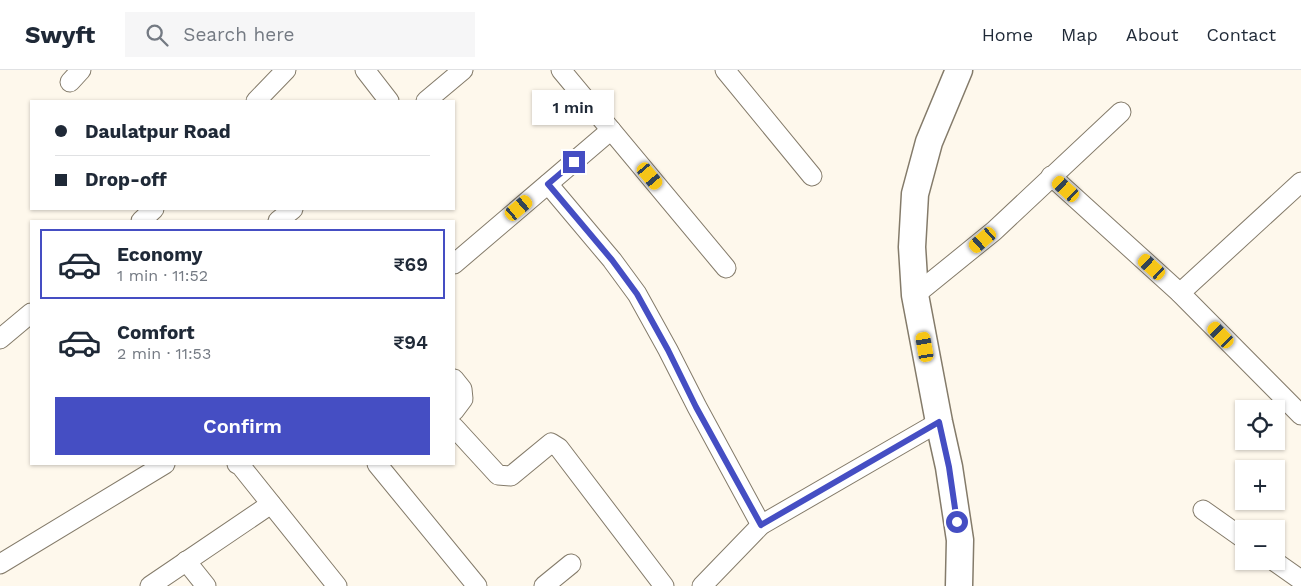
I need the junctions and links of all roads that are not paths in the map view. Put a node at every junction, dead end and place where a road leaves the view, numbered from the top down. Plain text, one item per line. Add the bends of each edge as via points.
1 (286, 70) edge
2 (365, 70) edge
3 (463, 70) edge
4 (560, 70) edge
5 (725, 70) edge
6 (959, 70) edge
7 (257, 100) edge
8 (388, 100) edge
9 (427, 100) edge
10 (1121, 112) dead end
11 (611, 130) junction
12 (812, 176) dead end
13 (1052, 176) junction
14 (1301, 182) edge
15 (548, 184) junction
16 (153, 210) edge
17 (293, 210) edge
18 (295, 210) edge
19 (142, 220) edge
20 (279, 220) edge
21 (305, 220) edge
22 (455, 263) edge
23 (726, 268) dead end
24 (1180, 293) junction
25 (915, 296) junction
26 (30, 315) edge
27 (0, 339) edge
28 (455, 380) edge
29 (455, 410) edge
30 (1301, 415) edge
31 (939, 422) junction
32 (455, 428) edge
33 (163, 465) edge
34 (238, 465) edge
35 (378, 465) edge
36 (271, 504) junction
37 (1203, 510) dead end
38 (761, 525) junction
39 (1235, 533) edge
40 (186, 561) junction
41 (0, 564) edge
42 (571, 564) dead end
43 (1285, 569) edge
44 (1301, 580) edge
45 (150, 586) edge
46 (206, 586) edge
47 (337, 586) edge
48 (477, 586) edge
49 (544, 586) edge
50 (664, 586) edge
51 (702, 586) edge
52 (959, 586) edge

1 - 7 street
2 - 8 street
3 - 9 street
4 - 11 street
5 - 12 street
6 - 25 street via 929,142 916,194 912,248
10 - 13 street
11 - 15 street
11 - 23 street
13 - 24 street
13 - 25 street via 994,231
14 - 24 street
15 - 22 street
15 - 38 street via 637,294
16 - 19 street
17 - 20 street
18 - 21 street
24 - 30 street
25 - 31 street
26 - 27 street
28 - 29 street via 462,389 462,399
31 - 38 street
31 - 52 street via 960,540
32 - 50 street via 498,475 511,476 551,443 559,448
33 - 41 street
34 - 36 street
35 - 48 street
36 - 40 street
36 - 47 street
37 - 39 street
38 - 51 street
40 - 45 street
40 - 46 street
42 - 49 street
43 - 44 street

